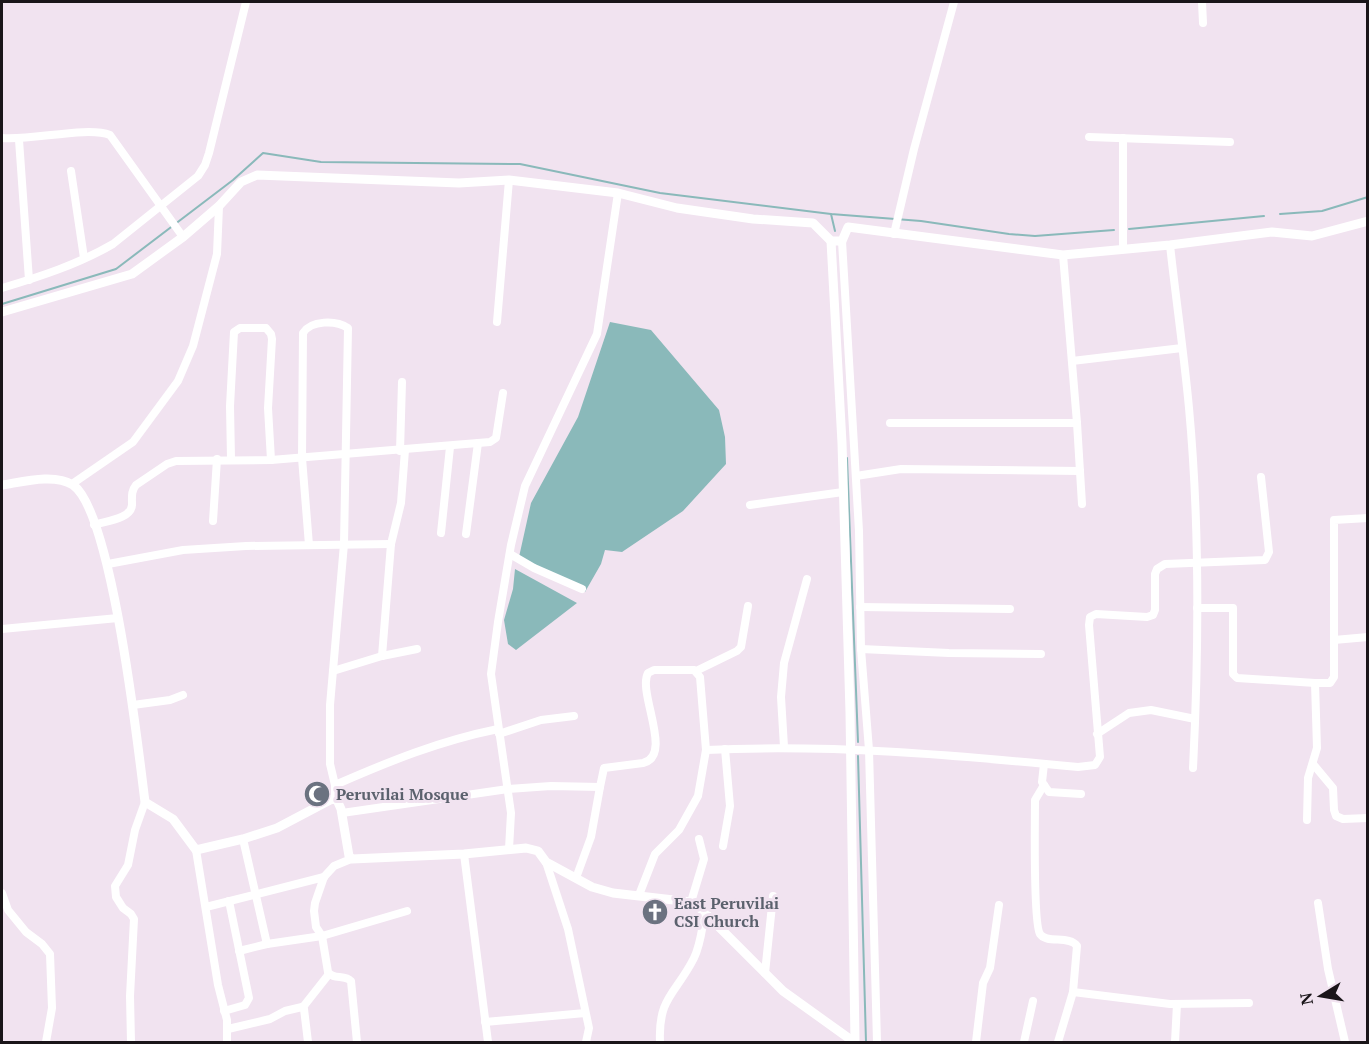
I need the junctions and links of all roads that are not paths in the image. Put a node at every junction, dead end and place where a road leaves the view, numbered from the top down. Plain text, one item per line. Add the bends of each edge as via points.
1 (246, 2) edge
2 (954, 2) edge
3 (1202, 2) edge
4 (1203, 23) dead end
5 (1089, 137) dead end
6 (2, 138) edge
7 (1123, 138) junction
8 (19, 140) junction
9 (1230, 142) dead end
10 (71, 171) dead end
11 (509, 180) junction
12 (618, 193) junction
13 (161, 206) junction
14 (219, 206) junction
15 (1368, 221) edge
16 (180, 233) junction
17 (894, 234) junction
18 (831, 241) junction
19 (842, 241) junction
20 (1170, 245) junction
21 (1123, 249) junction
22 (1064, 255) junction
23 (84, 258) junction
24 (28, 280) junction
25 (2, 288) edge
26 (2, 312) edge
27 (497, 322) dead end
28 (1182, 348) junction
29 (1072, 361) junction
30 (402, 382) dead end
31 (503, 393) dead end
32 (890, 423) dead end
33 (1077, 423) junction
34 (477, 443) junction
35 (450, 447) junction
36 (402, 451) junction
37 (347, 453) junction
38 (302, 458) junction
39 (217, 459) junction
40 (231, 459) junction
41 (271, 460) junction
42 (1080, 471) junction
43 (856, 476) junction
44 (1261, 477) dead end
45 (2, 484) edge
46 (72, 484) junction
47 (843, 492) junction
48 (1082, 504) dead end
49 (750, 506) dead end
50 (1368, 518) edge
51 (213, 521) dead end
52 (94, 525) junction
53 (441, 533) dead end
54 (466, 534) dead end
55 (344, 544) junction
56 (391, 544) junction
57 (309, 545) junction
58 (510, 554) junction
59 (1197, 562) junction
60 (108, 564) junction
61 (807, 579) dead end
62 (582, 589) dead end
63 (748, 606) dead end
64 (861, 607) junction
65 (1197, 608) junction
66 (1010, 609) dead end
67 (118, 618) junction
68 (2, 629) edge
69 (1368, 636) edge
70 (1334, 640) junction
71 (417, 649) dead end
72 (861, 649) junction
73 (1041, 654) dead end
74 (381, 656) junction
75 (333, 671) junction
76 (696, 671) junction
77 (1315, 684) junction
78 (183, 695) dead end
79 (133, 705) junction
80 (574, 716) dead end
81 (1195, 719) junction
82 (499, 732) junction
83 (1097, 734) junction
84 (784, 747) junction
85 (725, 749) junction
86 (850, 749) junction
87 (706, 750) junction
88 (869, 750) junction
89 (1044, 764) junction
90 (1313, 764) junction
91 (1192, 768) dead end
92 (335, 785) junction
93 (1044, 785) junction
94 (600, 787) junction
95 (508, 789) junction
96 (1081, 794) dead end
97 (335, 799) junction
98 (145, 802) junction
99 (342, 813) junction
100 (1368, 818) edge
101 (1307, 820) dead end
102 (243, 839) junction
103 (699, 839) dead end
104 (723, 846) dead end
105 (509, 849) junction
106 (196, 850) junction
107 (464, 855) junction
108 (351, 859) junction
109 (546, 862) junction
110 (324, 877) junction
111 (576, 879) junction
112 (254, 893) junction
113 (2, 894) edge
114 (639, 895) junction
115 (773, 896) dead end
116 (229, 901) junction
117 (692, 902) junction
118 (1318, 903) dead end
119 (999, 905) dead end
120 (206, 907) junction
121 (407, 911) dead end
122 (705, 913) junction
123 (322, 936) junction
124 (267, 944) junction
125 (239, 951) junction
126 (765, 973) junction
127 (329, 974) junction
128 (1073, 992) junction
129 (1033, 1001) dead end
130 (1177, 1004) junction
131 (1250, 1004) dead end
132 (303, 1007) junction
133 (224, 1011) junction
134 (585, 1013) junction
135 (485, 1022) junction
136 (228, 1029) junction
137 (46, 1042) edge
138 (131, 1042) edge
139 (227, 1042) edge
140 (308, 1042) edge
141 (357, 1042) edge
142 (488, 1042) edge
143 (586, 1042) edge
144 (660, 1042) edge
145 (854, 1042) edge
146 (877, 1042) edge
147 (976, 1042) edge
148 (1024, 1042) edge
149 (1058, 1042) edge
150 (1174, 1042) edge
151 (1345, 1042) edge

1 - 13 street via 205,165 198,176
2 - 17 street
3 - 4 street
5 - 7 street
6 - 8 street
7 - 9 street
7 - 21 street
8 - 13 street via 70,133 106,134 114,139
8 - 24 street
10 - 23 street
11 - 12 street
11 - 14 street via 459,183 256,175 241,182
11 - 27 street
12 - 18 street via 677,208 813,223
12 - 58 street via 597,334 525,486
13 - 16 street
13 - 23 street via 113,244
14 - 16 street
14 - 46 street via 217,254 194,346 178,381 133,442
15 - 20 street via 1312,237 1272,232
16 - 26 street via 132,274
17 - 19 street via 848,228
17 - 22 street
18 - 19 street
18 - 47 street
19 - 43 street
20 - 21 street
20 - 28 street
21 - 22 street
22 - 29 street
23 - 24 street
24 - 25 street
28 - 29 street
28 - 59 street
29 - 33 street
30 - 36 street
31 - 34 street via 496,438
32 - 33 street
33 - 42 street
34 - 35 street
34 - 54 street
35 - 36 street
35 - 53 street
36 - 37 street
36 - 56 street via 401,503
37 - 38 street
37 - 38 street via 348,328 342,324 312,324 303,333
37 - 55 street
38 - 41 street
38 - 57 street
39 - 40 street
39 - 51 street
39 - 52 street via 167,464 136,485 132,509 127,514
40 - 41 street
40 - 41 street via 234,332 240,328 266,328 272,339 268,408
42 - 43 street via 901,469
42 - 48 street
43 - 64 street
44 - 59 street via 1268,556 1261,561
45 - 46 street via 59,479
46 - 52 street via 87,503
47 - 49 street
47 - 86 street
50 - 70 street via 1334,520
52 - 60 street
55 - 56 street
55 - 57 street
55 - 75 street
56 - 74 street
57 - 60 street via 183,550
58 - 62 street
58 - 82 street via 491,674
59 - 65 street
59 - 83 street via 1170,563 1157,569 1153,615 1090,617
60 - 67 street
61 - 84 street via 784,663
63 - 76 street via 741,647
64 - 66 street
64 - 72 street
65 - 77 street via 1233,608 1234,677
65 - 81 street
67 - 68 street
67 - 79 street
69 - 70 street
70 - 77 street via 1334,677 1330,682
71 - 74 street
72 - 73 street
72 - 88 street
74 - 75 street
75 - 92 street via 330,764
76 - 87 street via 700,677
76 - 94 street via 654,670 648,674 645,683 655,736 651,758 643,763 604,768
77 - 90 street via 1317,748
78 - 79 street
79 - 98 street
80 - 82 street
81 - 83 street via 1151,710 1129,713
81 - 91 street
82 - 92 street via 457,737
82 - 95 street
83 - 89 street via 1100,757 1095,765
84 - 85 street
84 - 86 street
85 - 87 street
85 - 104 street via 730,806
86 - 88 street
86 - 145 street
87 - 114 street via 698,796 679,830 655,854
88 - 89 street
88 - 146 street
89 - 93 street
90 - 100 street via 1334,788 1336,816
90 - 101 street via 1308,778
92 - 97 street
93 - 96 street via 1049,792
93 - 128 street via 1035,800 1039,932 1044,938 1076,943
94 - 95 street
94 - 111 street via 591,837
95 - 99 street
95 - 105 street
97 - 99 street
97 - 102 street via 328,799 277,828
98 - 106 street via 173,819
98 - 138 street via 128,865 116,886 116,897 134,919
99 - 108 street
102 - 106 street
102 - 112 street
103 - 117 street via 704,859
105 - 107 street
105 - 109 street via 533,849
106 - 120 street
107 - 108 street
107 - 135 street
108 - 110 street via 334,866
109 - 111 street
109 - 134 street via 568,929
110 - 112 street
110 - 123 street via 314,911
111 - 114 street via 613,893
112 - 116 street
112 - 124 street
113 - 137 street via 8,910 50,954 52,1008
114 - 117 street
115 - 126 street
116 - 120 street
116 - 125 street
117 - 122 street
118 - 151 street
119 - 147 street
120 - 133 street
121 - 123 street
122 - 126 street
122 - 144 street via 696,954 663,1009
123 - 124 street
123 - 127 street
124 - 125 street
125 - 133 street via 249,998 245,1005
126 - 145 street via 783,991
127 - 132 street
127 - 141 street via 350,979
128 - 130 street
128 - 149 street
129 - 148 street
130 - 131 street
130 - 150 street
132 - 136 street
132 - 140 street
133 - 136 street
134 - 135 street
134 - 143 street via 589,1034
135 - 142 street
136 - 139 street

